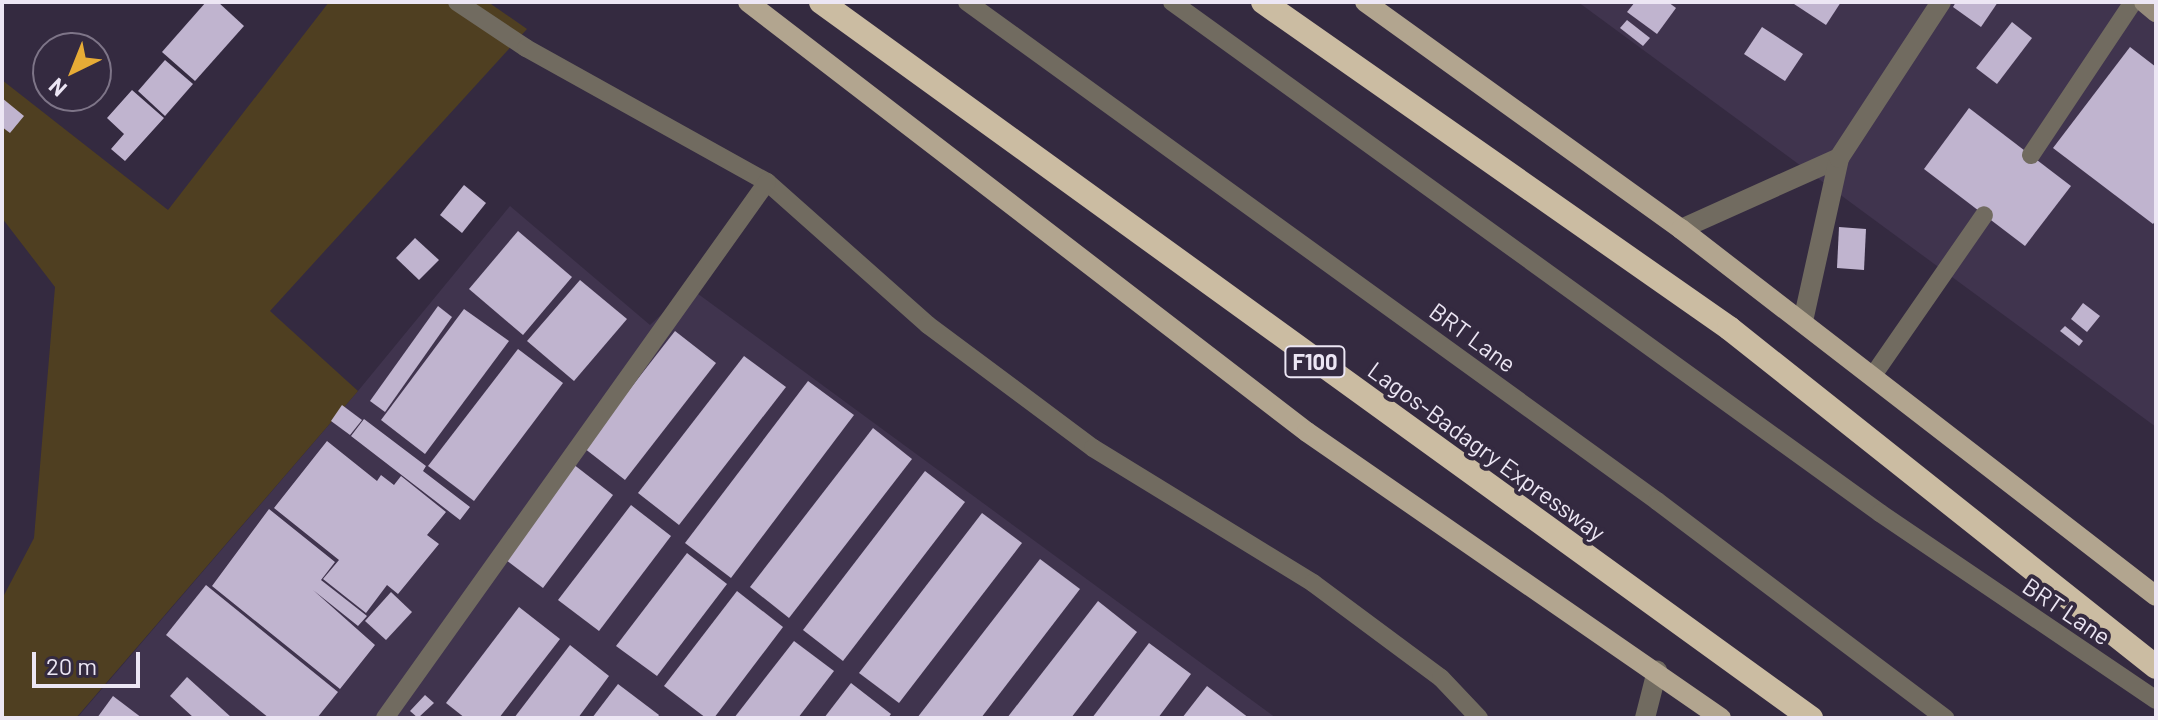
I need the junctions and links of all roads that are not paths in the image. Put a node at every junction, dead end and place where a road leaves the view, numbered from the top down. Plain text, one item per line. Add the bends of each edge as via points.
1 (457, 2) edge
2 (748, 2) edge
3 (821, 2) edge
4 (967, 2) edge
5 (1172, 2) edge
6 (1263, 2) edge
7 (1365, 2) edge
8 (1941, 2) edge
9 (2133, 2) edge
10 (2144, 2) edge
11 (2156, 12) edge
12 (2031, 155) dead end
13 (1839, 158) junction
14 (767, 182) junction
15 (1984, 215) dead end
16 (1681, 229) junction
17 (1803, 321) junction
18 (1874, 374) junction
19 (2156, 596) edge
20 (2156, 667) edge
21 (1657, 671) junction
22 (2156, 700) edge
23 (385, 718) edge
24 (1479, 718) edge
25 (1645, 718) edge
26 (1721, 718) edge
27 (1811, 718) edge
28 (1945, 718) edge

1 - 14 lane via 526,48
2 - 21 main road via 1307,432
3 - 27 highway, Lagos-Badagry Expressway / F100
4 - 28 lane, BRT Lane via 1657,501
5 - 22 lane, BRT Lane via 1855,495
6 - 20 highway via 1729,328
7 - 16 main road
8 - 13 street
9 - 12 lane
10 - 11 main road
13 - 16 street
13 - 17 street
14 - 23 lane
14 - 24 lane via 928,325 1093,448 1313,583 1441,678
15 - 18 lane
16 - 17 main road
17 - 18 main road
18 - 19 main road
21 - 25 street
21 - 26 main road

